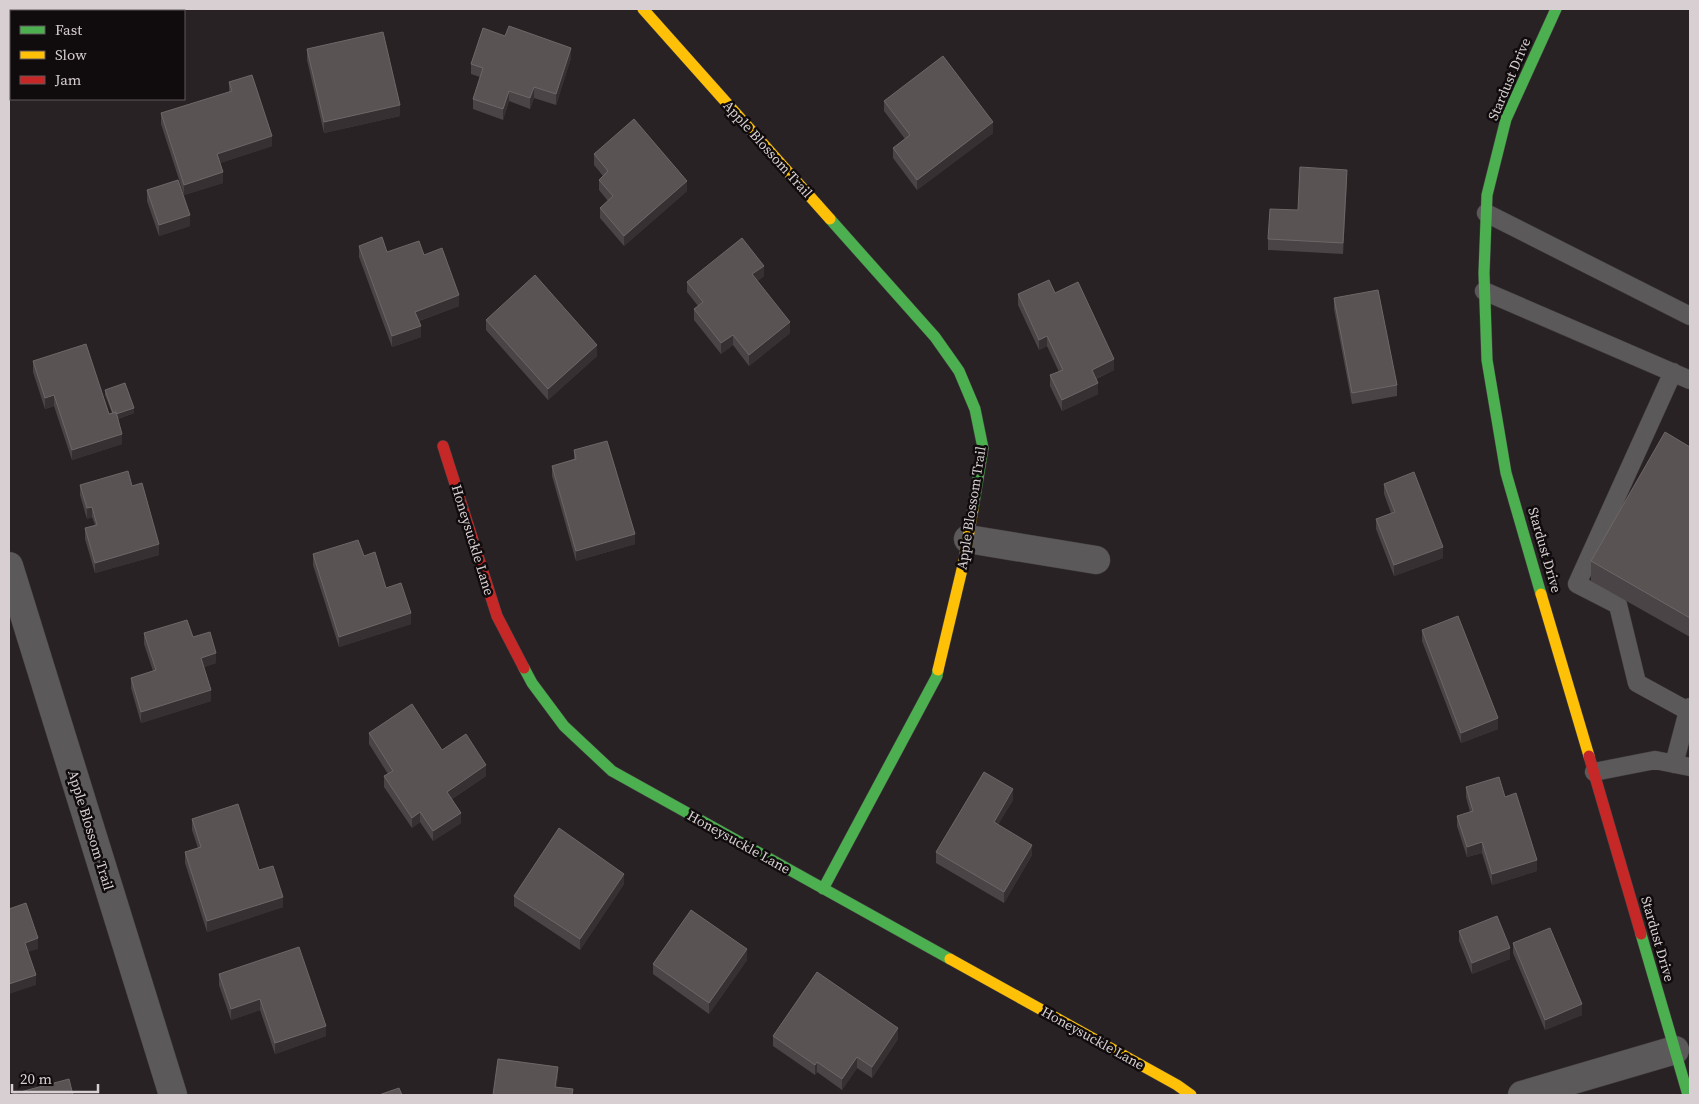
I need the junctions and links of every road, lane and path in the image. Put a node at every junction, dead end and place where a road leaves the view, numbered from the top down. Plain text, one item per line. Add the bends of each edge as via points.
1 (1556, 9) edge
2 (648, 10) edge
3 (1486, 213) junction
4 (1484, 291) junction
5 (1690, 316) edge
6 (1673, 372) junction
7 (1690, 380) edge
8 (443, 446) dead end
9 (968, 539) junction
10 (1096, 560) dead end
11 (9, 566) edge
12 (1689, 709) edge
13 (1682, 766) edge
14 (1594, 772) junction
15 (823, 888) junction
16 (1675, 1050) junction
17 (173, 1095) edge
18 (1191, 1095) edge
19 (1522, 1095) edge
20 (1688, 1095) edge

1 - 3 street, Stardust Drive via 1506,119 1487,195
2 - 9 street, Apple Blossom Trail via 935,337 959,370 975,409 983,448
3 - 4 street, Stardust Drive
3 - 5 lane
4 - 6 lane
4 - 14 street, Stardust Drive via 1487,360 1506,472
6 - 7 lane
6 - 12 lane via 1577,584 1618,606 1637,683
8 - 15 street, Honeysuckle Lane via 497,616 532,683 564,726 612,771
9 - 10 street
9 - 15 street, Apple Blossom Trail via 937,676
11 - 17 street, Apple Blossom Trail
12 - 13 lane
13 - 14 lane via 1655,760
14 - 16 street, Stardust Drive
15 - 18 street, Honeysuckle Lane
16 - 19 street
16 - 20 street, Stardust Drive

